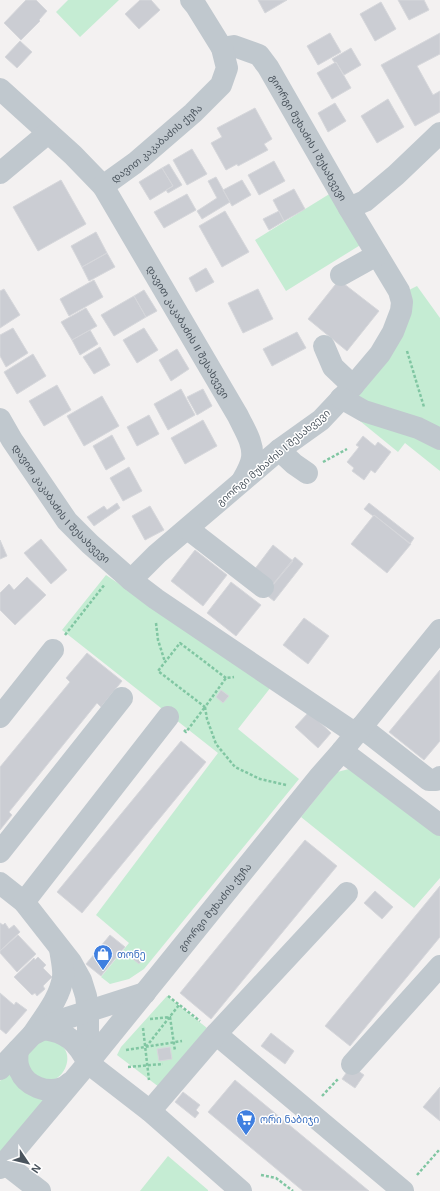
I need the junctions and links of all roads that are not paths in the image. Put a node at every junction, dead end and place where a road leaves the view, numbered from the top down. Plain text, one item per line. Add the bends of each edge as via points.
1 (191, 0) edge
2 (222, 48) junction
3 (0, 89) edge
4 (48, 133) junction
5 (440, 133) edge
6 (0, 173) edge
7 (103, 186) junction
8 (349, 208) junction
9 (377, 255) junction
10 (341, 275) dead end
11 (324, 346) dead end
12 (347, 392) junction
13 (0, 419) edge
14 (436, 437) edge
15 (6, 444) edge
16 (279, 450) junction
17 (306, 473) road end
18 (242, 482) junction
19 (188, 528) junction
20 (127, 576) junction
21 (263, 587) dead end
22 (440, 630) edge
23 (54, 650) road end
24 (122, 698) dead end
25 (0, 717) edge
26 (168, 717) dead end
27 (358, 730) junction
28 (342, 751) junction
29 (440, 777) edge
30 (440, 825) edge
31 (0, 852) edge
32 (0, 883) edge
33 (347, 893) dead end
34 (24, 902) junction
35 (60, 948) junction
36 (440, 966) edge
37 (155, 993) junction
38 (88, 1011) junction
39 (216, 1034) junction
40 (32, 1038) junction
41 (88, 1063) junction
42 (352, 1064) road end
43 (0, 1069) edge
44 (70, 1083) junction
45 (150, 1111) junction
46 (2, 1165) edge
47 (230, 1187) edge
48 (40, 1191) edge
49 (403, 1191) edge

1 - 2 street, დავით კაკაბაძის ქუჩა
2 - 7 street, დავით კაკაბაძის ქუჩა via 227,68 221,85 135,163
2 - 8 street, გიორგი მუხაძის I შესახვევი via 234,46 259,55
3 - 4 street, დავით კაკაბაძის ქუჩა
4 - 6 street
4 - 7 street, დავით კაკაბაძის ქუჩა
5 - 8 street via 365,201
7 - 18 street, დავით კაკაბაძის II შესახვევი via 244,429 250,442 252,457
8 - 9 street, გიორგი მუხაძის I შესახვევი
9 - 10 street
9 - 12 street, გიორგი მუხაძის I შესახვევი via 399,291 401,312 380,354
11 - 12 street
12 - 14 street via 364,411 418,428
12 - 16 street, გიორგი მუხაძის I შესახვევი via 320,420
13 - 15 street, დავით კაკაბაძის I შესახვევი
15 - 20 street, დავით კაკაბაძის I შესახვევი via 68,521
16 - 17 street
16 - 18 street, გიორგი მუხაძის I შესახვევი
18 - 19 street, გიორგი მუხაძის I შესახვევი
19 - 20 street, გიორგი მუხაძის I შესახვევი
19 - 21 street
20 - 27 street via 156,599
22 - 27 street, გიორგი მუხაძის ქუჩა
23 - 25 street
24 - 31 street
26 - 34 street
27 - 28 street, გიორგი მუხაძის ქუჩა
27 - 29 street via 429,780
28 - 30 street
28 - 37 street, გიორგი მუხაძის ქუჩა via 309,790
32 - 34 street
33 - 39 street
34 - 35 street
35 - 38 street via 81,980
35 - 40 street via 63,975 60,987
36 - 42 street
37 - 38 street
37 - 41 street, გიორგი მუხაძის ქუჩა
38 - 40 street via 61,1020
38 - 41 street
39 - 45 street via 178,1069
39 - 49 street
40 - 41 street via 56,1031 69,1038
40 - 43 street
40 - 44 street, გიორგი მუხაძის ქუჩა via 17,1057 23,1078 31,1085 42,1089 52,1090
41 - 44 street, გიორგი მუხაძის ქუჩა
41 - 45 street
44 - 46 street, გიორგი მუხაძის ქუჩა
45 - 47 street
46 - 48 street

